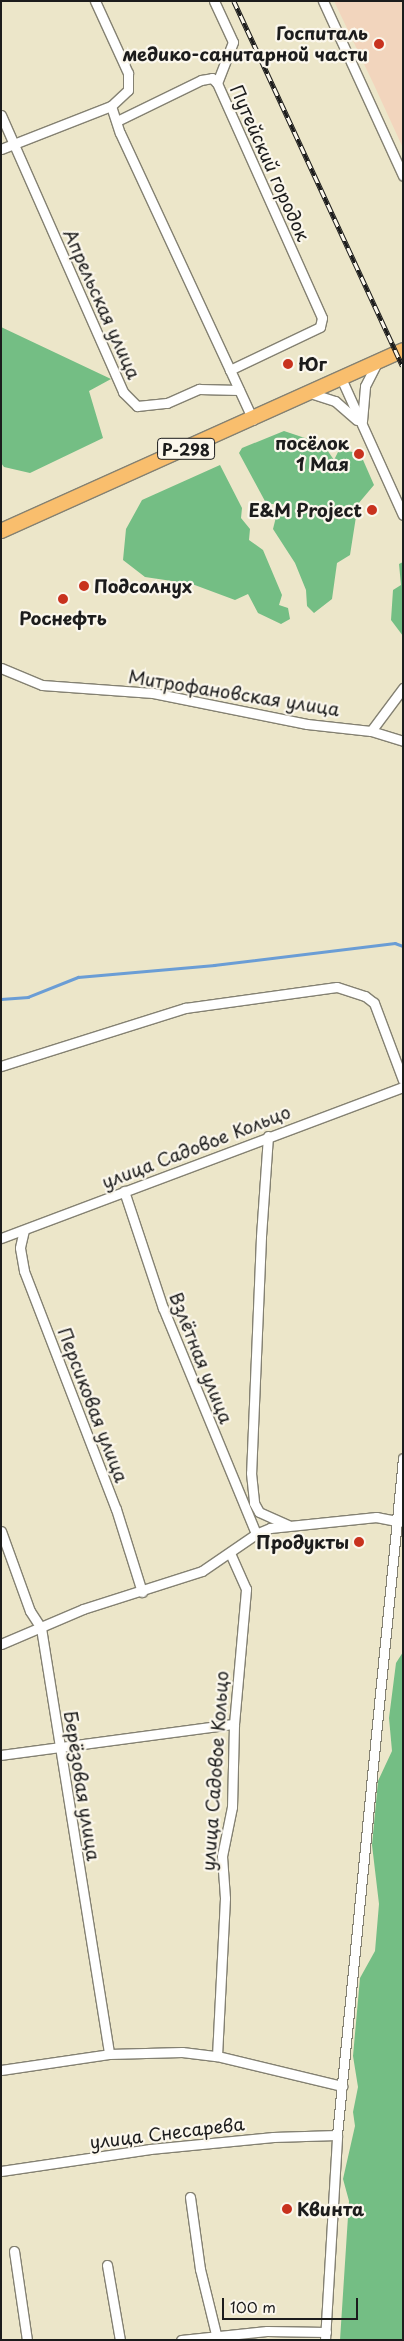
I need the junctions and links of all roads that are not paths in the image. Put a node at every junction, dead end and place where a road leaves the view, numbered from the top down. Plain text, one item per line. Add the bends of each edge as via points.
1 (95, 1) edge
2 (214, 1) edge
3 (323, 1) edge
4 (217, 83) junction
5 (111, 106) junction
6 (1, 115) edge
7 (117, 120) junction
8 (14, 146) junction
9 (1, 149) edge
10 (403, 176) edge
11 (403, 350) edge
12 (378, 361) junction
13 (230, 370) junction
14 (341, 378) junction
15 (239, 390) junction
16 (310, 393) junction
17 (253, 420) junction
18 (362, 426) junction
19 (403, 515) edge
20 (1, 531) edge
21 (1, 668) edge
22 (403, 688) edge
23 (371, 731) junction
24 (403, 741) edge
25 (1, 1066) edge
26 (403, 1080) edge
27 (403, 1087) edge
28 (268, 1136) junction
29 (124, 1191) junction
30 (24, 1230) junction
31 (1, 1238) edge
32 (403, 1458) edge
33 (400, 1522) edge
34 (289, 1525) junction
35 (1, 1531) edge
36 (256, 1534) junction
37 (230, 1552) junction
38 (142, 1592) junction
39 (41, 1628) junction
40 (1, 1644) edge
41 (234, 1724) junction
42 (59, 1749) junction
43 (1, 1755) edge
44 (109, 2054) junction
45 (217, 2056) junction
46 (1, 2070) edge
47 (342, 2086) junction
48 (337, 2135) junction
49 (1, 2171) edge
50 (190, 2197) dead end
51 (14, 2251) dead end
52 (107, 2265) dead end
53 (216, 2334) junction
54 (266, 2336) edge
55 (326, 2336) edge
56 (27, 2340) edge
57 (120, 2340) edge
58 (181, 2340) edge

1 - 5 street via 128,73 128,90
2 - 4 street via 233,42
3 - 10 street
4 - 7 street, Путейский городок via 212,78 201,80
4 - 13 street, Путейский городок via 322,318 320,328
5 - 7 street
5 - 8 street
6 - 8 street, Апрельская улица
7 - 13 street via 120,133
8 - 9 street
8 - 15 street, Апрельская улица via 122,392 136,406 167,403 199,389
11 - 12 highway, Р-298
12 - 14 highway, Р-298
12 - 18 street via 365,386
13 - 15 street
14 - 16 highway, Р-298
14 - 18 street
15 - 17 street
16 - 17 highway, Р-298
16 - 18 street via 343,407
17 - 20 highway, Р-298
18 - 19 street
21 - 23 street, Митрофановская улица via 42,685 153,693 307,724
22 - 23 street
23 - 24 street, Митрофановская улица
25 - 26 street via 185,1008 338,987 365,996 374,1004
27 - 28 street, улица Садовое Кольцо
28 - 29 street, улица Садовое Кольцо
28 - 34 street via 251,1473 254,1503 259,1512
29 - 30 street, улица Садовое Кольцо
29 - 36 street, Взлётная улица via 163,1308
30 - 31 street, улица Садовое Кольцо
30 - 38 street, Персиковая улица via 20,1248 24,1271 116,1509
32 - 33 street
33 - 34 street via 376,1517
33 - 47 street
34 - 36 street
35 - 39 street, Берёзовая улица via 30,1611
36 - 37 street
37 - 38 street via 202,1572
37 - 41 street, улица Садовое Кольцо via 246,1589
38 - 39 street via 83,1609
39 - 40 street
39 - 42 street, Берёзовая улица
41 - 42 street
41 - 45 street, улица Садовое Кольцо via 232,1807 222,1856 224,1898
42 - 43 street via 41,1748
42 - 44 street, Берёзовая улица
44 - 45 street via 182,2052
44 - 46 street
45 - 47 street
47 - 48 street
48 - 49 street, улица Снесарева via 273,2137 150,2149
48 - 55 street
50 - 53 street via 200,2269
51 - 56 street
52 - 57 street
53 - 54 street
53 - 58 street
54 - 55 street

